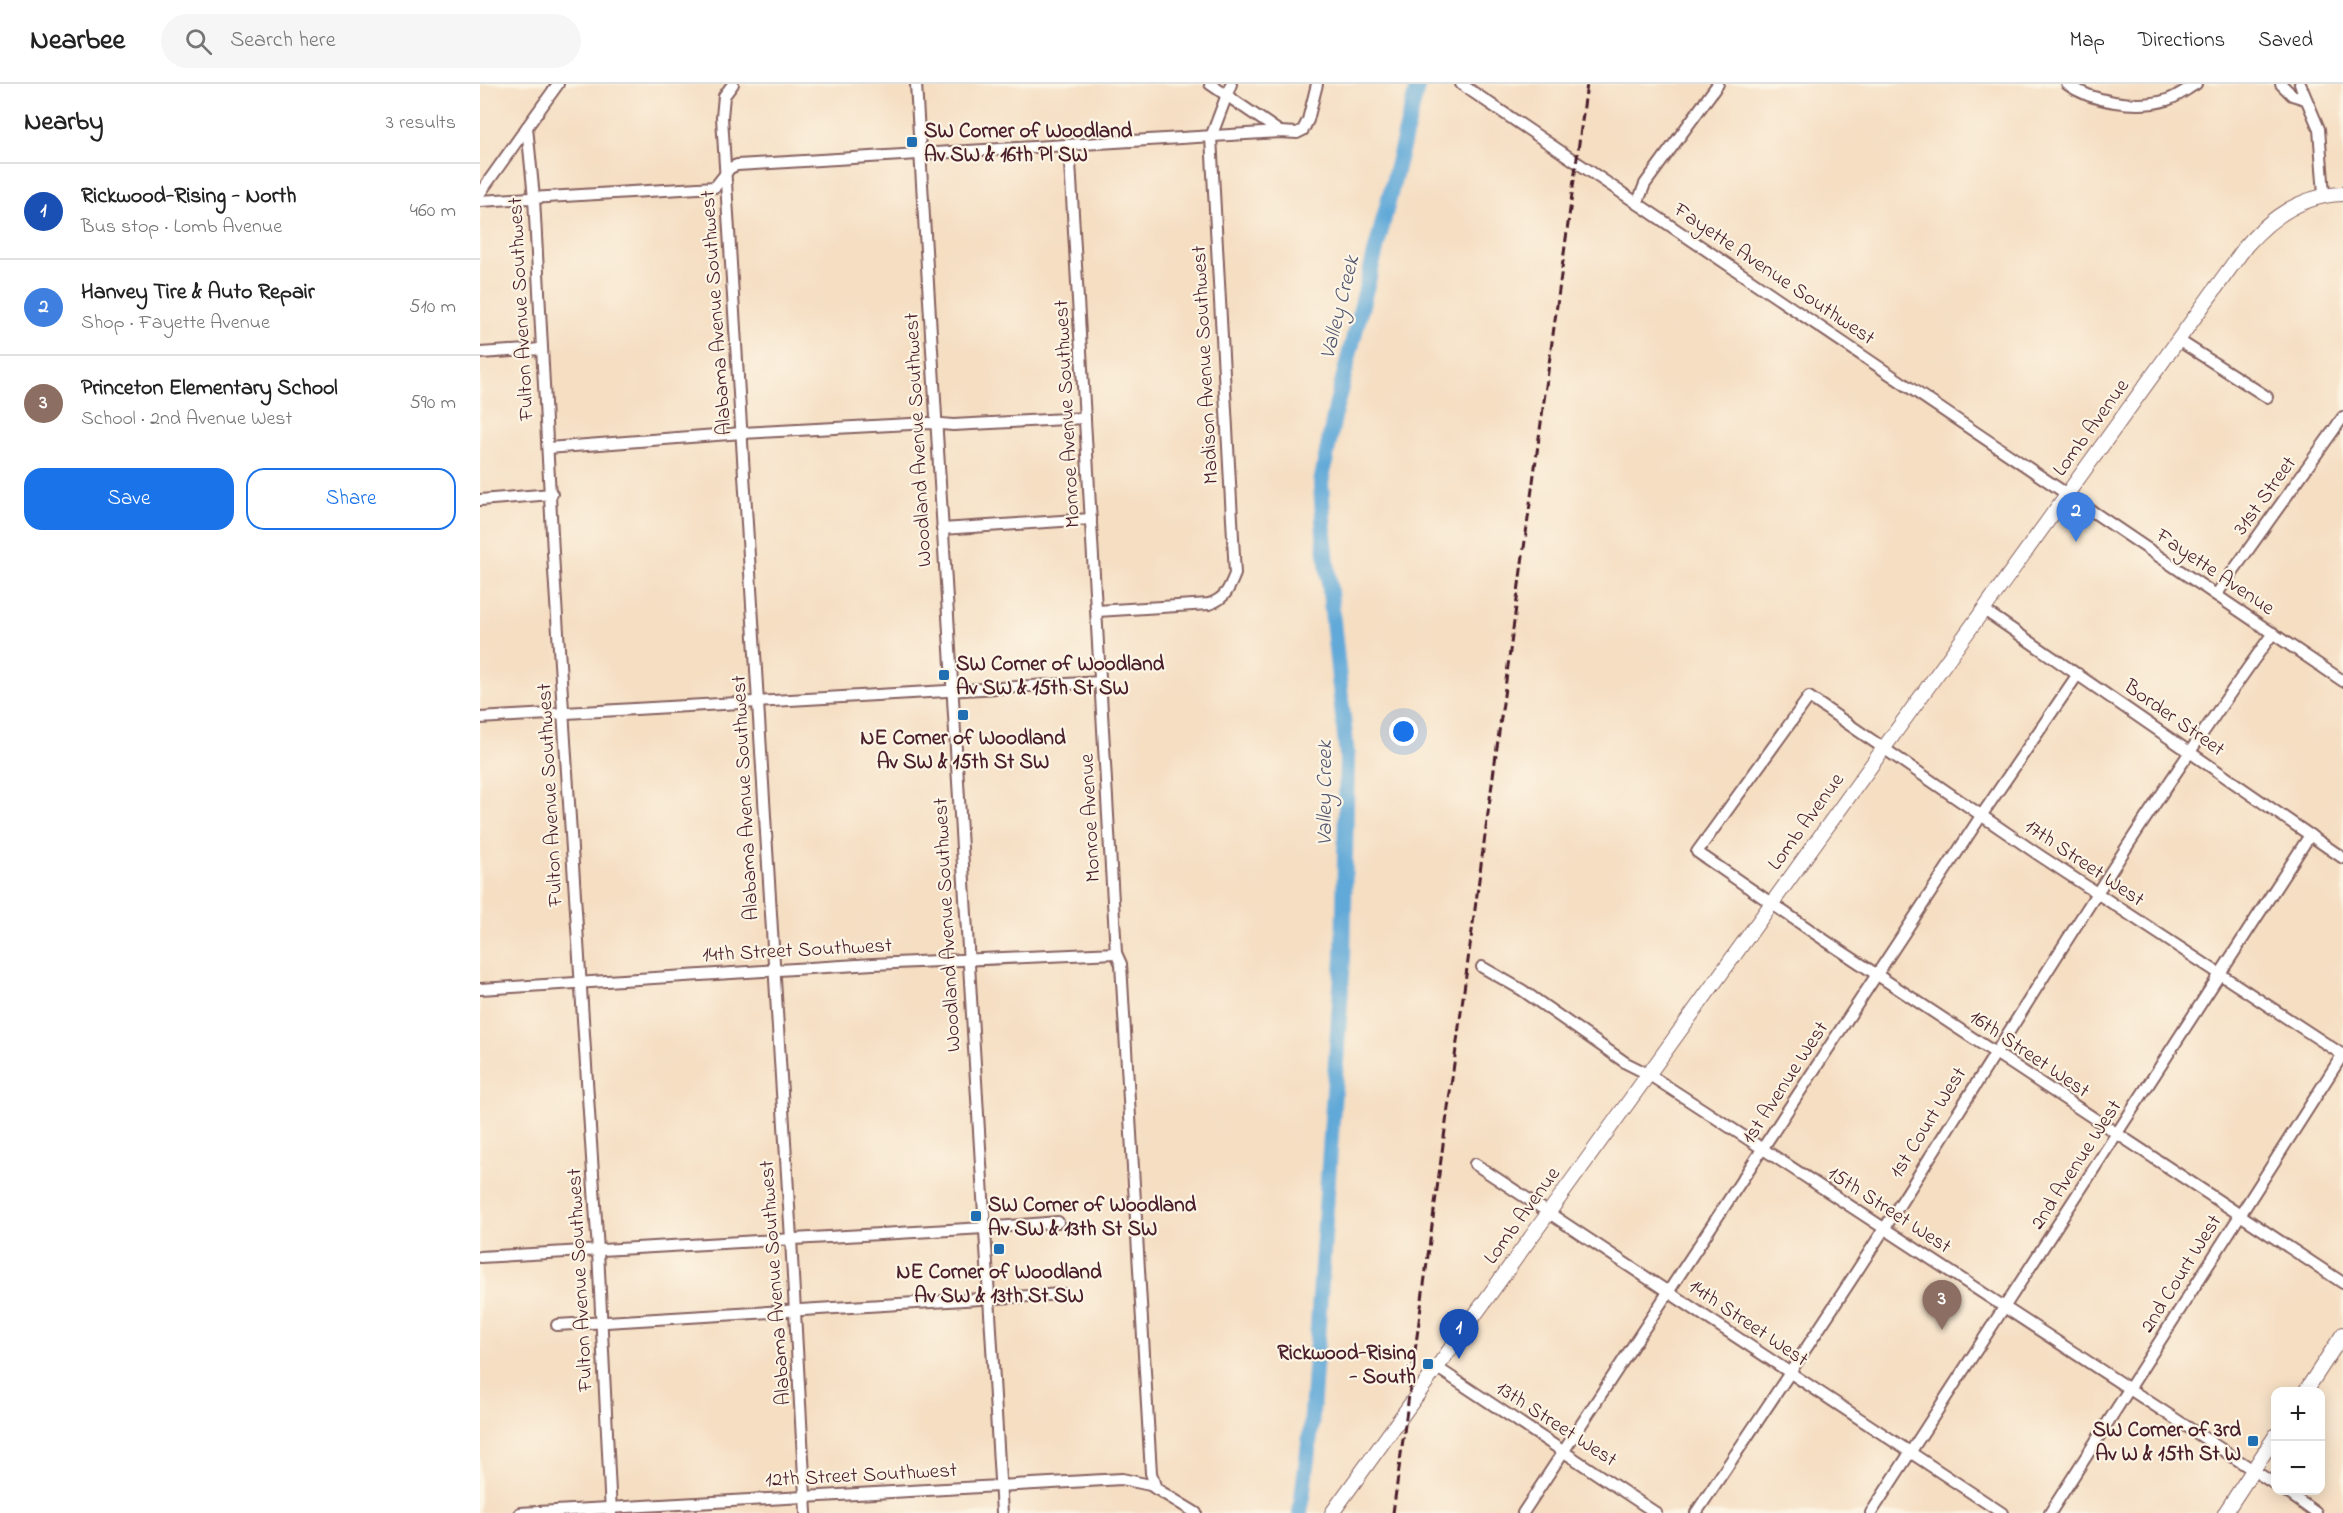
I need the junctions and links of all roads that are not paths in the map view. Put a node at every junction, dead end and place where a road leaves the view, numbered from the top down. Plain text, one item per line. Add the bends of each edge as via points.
1 (558, 84) edge
2 (733, 84) edge
3 (916, 84) edge
4 (1210, 84) edge
5 (1231, 84) edge
6 (1317, 84) edge
7 (1461, 84) edge
8 (1719, 84) edge
9 (2067, 84) edge
10 (2196, 84) edge
11 (2281, 84) edge
12 (2300, 84) edge
13 (1226, 95) junction
14 (2305, 99) junction
15 (527, 128) junction
16 (1280, 132) junction
17 (1211, 137) junction
18 (1069, 145) junction
19 (920, 155) junction
20 (725, 175) junction
21 (480, 193) edge
22 (2324, 194) junction
23 (2343, 194) edge
24 (534, 198) junction
25 (480, 201) edge
26 (1637, 204) junction
27 (2178, 339) junction
28 (542, 349) junction
29 (480, 352) edge
30 (2267, 398) dead end
31 (2343, 417) edge
32 (1085, 418) junction
33 (936, 425) junction
34 (742, 433) junction
35 (548, 448) junction
36 (552, 494) junction
37 (2067, 494) junction
38 (480, 500) edge
39 (1091, 519) junction
40 (942, 529) junction
41 (2216, 595) junction
42 (1984, 610) junction
43 (1097, 611) junction
44 (2273, 633) junction
45 (2078, 674) junction
46 (2343, 681) edge
47 (1101, 682) junction
48 (951, 690) junction
49 (758, 701) junction
50 (563, 713) junction
51 (480, 718) edge
52 (1884, 749) junction
53 (2189, 752) junction
54 (1981, 816) junction
55 (2310, 835) junction
56 (1697, 852) joint
57 (2343, 858) edge
58 (2098, 893) junction
59 (1771, 904) junction
60 (1116, 953) junction
61 (968, 960) junction
62 (1482, 967) dead end
63 (774, 971) junction
64 (1878, 974) junction
65 (2220, 975) junction
66 (580, 981) junction
67 (480, 989) edge
68 (1994, 1052) junction
69 (2343, 1055) edge
70 (1648, 1074) junction
71 (2116, 1134) junction
72 (1763, 1149) junction
73 (1475, 1164) dead end
74 (1548, 1213) junction
75 (2239, 1216) junction
76 (1058, 1222) dead end
77 (984, 1228) junction
78 (1883, 1229) junction
79 (791, 1239) junction
80 (598, 1251) junction
81 (480, 1257) edge
82 (2343, 1283) edge
83 (1668, 1291) junction
84 (1063, 1293) dead end
85 (989, 1297) junction
86 (2006, 1308) junction
87 (796, 1311) junction
88 (600, 1322) junction
89 (557, 1325) dead end
90 (2343, 1334) edge
91 (1436, 1367) junction
92 (1790, 1372) junction
93 (2308, 1387) edge
94 (2130, 1388) junction
95 (2272, 1441) edge
96 (1564, 1450) junction
97 (1911, 1451) junction
98 (2253, 1469) junction
99 (2271, 1482) edge
100 (1000, 1486) junction
101 (1156, 1489) junction
102 (2290, 1495) edge
103 (806, 1497) junction
104 (1343, 1497) junction
105 (611, 1510) edge
106 (520, 1513) edge
107 (806, 1513) edge
108 (1002, 1513) edge
109 (1196, 1513) edge
110 (1332, 1513) edge
111 (1346, 1513) edge
112 (1523, 1513) edge
113 (1656, 1513) edge
114 (1696, 1513) edge
115 (1871, 1513) edge
116 (2002, 1513) edge
117 (2050, 1513) edge
118 (2224, 1513) edge
119 (2316, 1513) edge

1 - 15 street
2 - 20 street, Alabama Avenue Southwest via 724,96 722,117
3 - 19 street, Woodland Avenue Southwest
4 - 13 street
5 - 13 street
6 - 16 street via 1303,130
7 - 26 street, Fayette Avenue Southwest
8 - 26 street via 1645,184
9 - 10 street via 2110,101 2135,105 2168,100
11 - 14 street via 2292,95
12 - 14 street
13 - 16 street
13 - 17 street
14 - 22 street via 2319,129
15 - 21 street
15 - 24 street, Fulton Avenue Southwest
16 - 17 street
17 - 18 street
17 - 43 street, Madison Avenue Southwest via 1235,574 1229,590 1209,604
18 - 19 street
18 - 32 street, Monroe Avenue Southwest
19 - 20 street via 737,165
19 - 33 street, Woodland Avenue Southwest
20 - 24 street via 715,187
20 - 34 street, Alabama Avenue Southwest
22 - 23 main road, Lomb Avenue
22 - 27 main road, Lomb Avenue via 2303,201 2265,225
24 - 25 street
24 - 28 street, Fulton Avenue Southwest
26 - 37 street, Fayette Avenue Southwest
27 - 30 street
27 - 37 main road, Lomb Avenue
28 - 29 street
28 - 35 street, Fulton Avenue Southwest
31 - 41 street, 31st Street
32 - 33 street
32 - 39 street, Monroe Avenue Southwest
33 - 34 street
33 - 40 street, Woodland Avenue Southwest
34 - 35 street
34 - 49 street, Alabama Avenue Southwest
35 - 36 street, Fulton Avenue Southwest
36 - 38 street
36 - 50 street, Fulton Avenue Southwest
37 - 41 street, Fayette Avenue
37 - 42 main road, Lomb Avenue
39 - 40 street
39 - 43 street, Monroe Avenue Southwest
40 - 48 street, Woodland Avenue Southwest
41 - 44 street, Fayette Avenue
42 - 45 street, Border Street
42 - 52 main road, Lomb Avenue
43 - 47 street, Monroe Avenue Southwest
44 - 46 street, Fayette Avenue
44 - 53 street
45 - 53 street, Border Street
45 - 54 street, 1st Avenue West
47 - 48 street
47 - 60 street, Monroe Avenue
48 - 49 street
48 - 61 street, Woodland Avenue Southwest
49 - 50 street
49 - 63 street, Alabama Avenue Southwest
50 - 51 street
50 - 66 street, Fulton Avenue Southwest
52 - 54 street, 17th Street West
52 - 56 street, 17th Street West via 1809,697
52 - 59 main road, Lomb Avenue
53 - 55 street, Border Street
53 - 58 street, 1st Court West
54 - 58 street, 17th Street West
54 - 64 street, 1st Avenue West
55 - 57 street, Border Street
55 - 65 street, 2nd Avenue West
56 - 59 street, 16th Street West
58 - 65 street, 17th Street West
58 - 68 street, 1st Court West
59 - 64 street, 16th Street West
59 - 70 main road, Lomb Avenue
60 - 61 street, 14th Street Southwest
60 - 101 street via 1121,964 1151,1473
61 - 63 street, 14th Street Southwest
61 - 77 street, Woodland Avenue Southwest
62 - 70 street, 15th Street West
63 - 66 street, 14th Street Southwest
63 - 79 street, Alabama Avenue Southwest
64 - 68 street, 16th Street West
64 - 72 street, 1st Avenue West
65 - 69 street, 17th Street West
65 - 71 street, 2nd Avenue West
66 - 67 street, 14th Street Southwest
66 - 80 street, Fulton Avenue Southwest
68 - 71 street, 16th Street West
68 - 78 street, 1st Court West
69 - 75 street, 2nd Court West
70 - 72 street, 15th Street West
70 - 74 main road, Lomb Avenue
71 - 75 street, 16th Street West
71 - 86 street, 2nd Avenue West
72 - 78 street, 15th Street West
72 - 83 street, 1st Avenue West
73 - 74 street, 14th Street West
74 - 83 street, 14th Street West
74 - 91 main road, Lomb Avenue
75 - 82 street, 16th Street West
75 - 94 street, 2nd Court West
76 - 77 street
77 - 79 street
77 - 85 street, Woodland Avenue Southwest
78 - 86 street, 15th Street West
78 - 92 street, 1st Court West
79 - 80 street
79 - 87 street, Alabama Avenue Southwest
80 - 81 street
80 - 88 street, Fulton Avenue Southwest
83 - 92 street, 14th Street West
83 - 96 street, 1st Avenue West
84 - 85 street
85 - 87 street
85 - 100 street, Woodland Avenue Southwest
86 - 94 street, 15th Street West
86 - 97 street, 2nd Avenue West
87 - 88 street
87 - 103 street, Alabama Avenue Southwest
88 - 89 street
88 - 105 street, Fulton Avenue Southwest
90 - 93 main road
91 - 96 street, 13th Street West
91 - 104 main road, Lomb Avenue
92 - 97 street, 14th Street West
92 - 114 street, 1st Court West
94 - 98 street, 15th Street West
94 - 117 street, 2nd Court West
95 - 98 main road
96 - 112 street, 1st Avenue West
96 - 113 street, 13th Street West
97 - 115 street, 2nd Avenue West
97 - 116 street, 14th Street West
98 - 99 street, 15th Street West
98 - 118 main road
100 - 101 street, 12th Street Southwest via 1122,1479
100 - 103 street, 12th Street Southwest
100 - 108 street, Woodland Avenue Southwest
101 - 109 street, 12th Street Southwest
102 - 119 street
103 - 105 street, 12th Street Southwest
103 - 107 street, Alabama Avenue Southwest
104 - 110 main road, Lomb Avenue
104 - 111 main road
105 - 106 street, 12th Street Southwest

